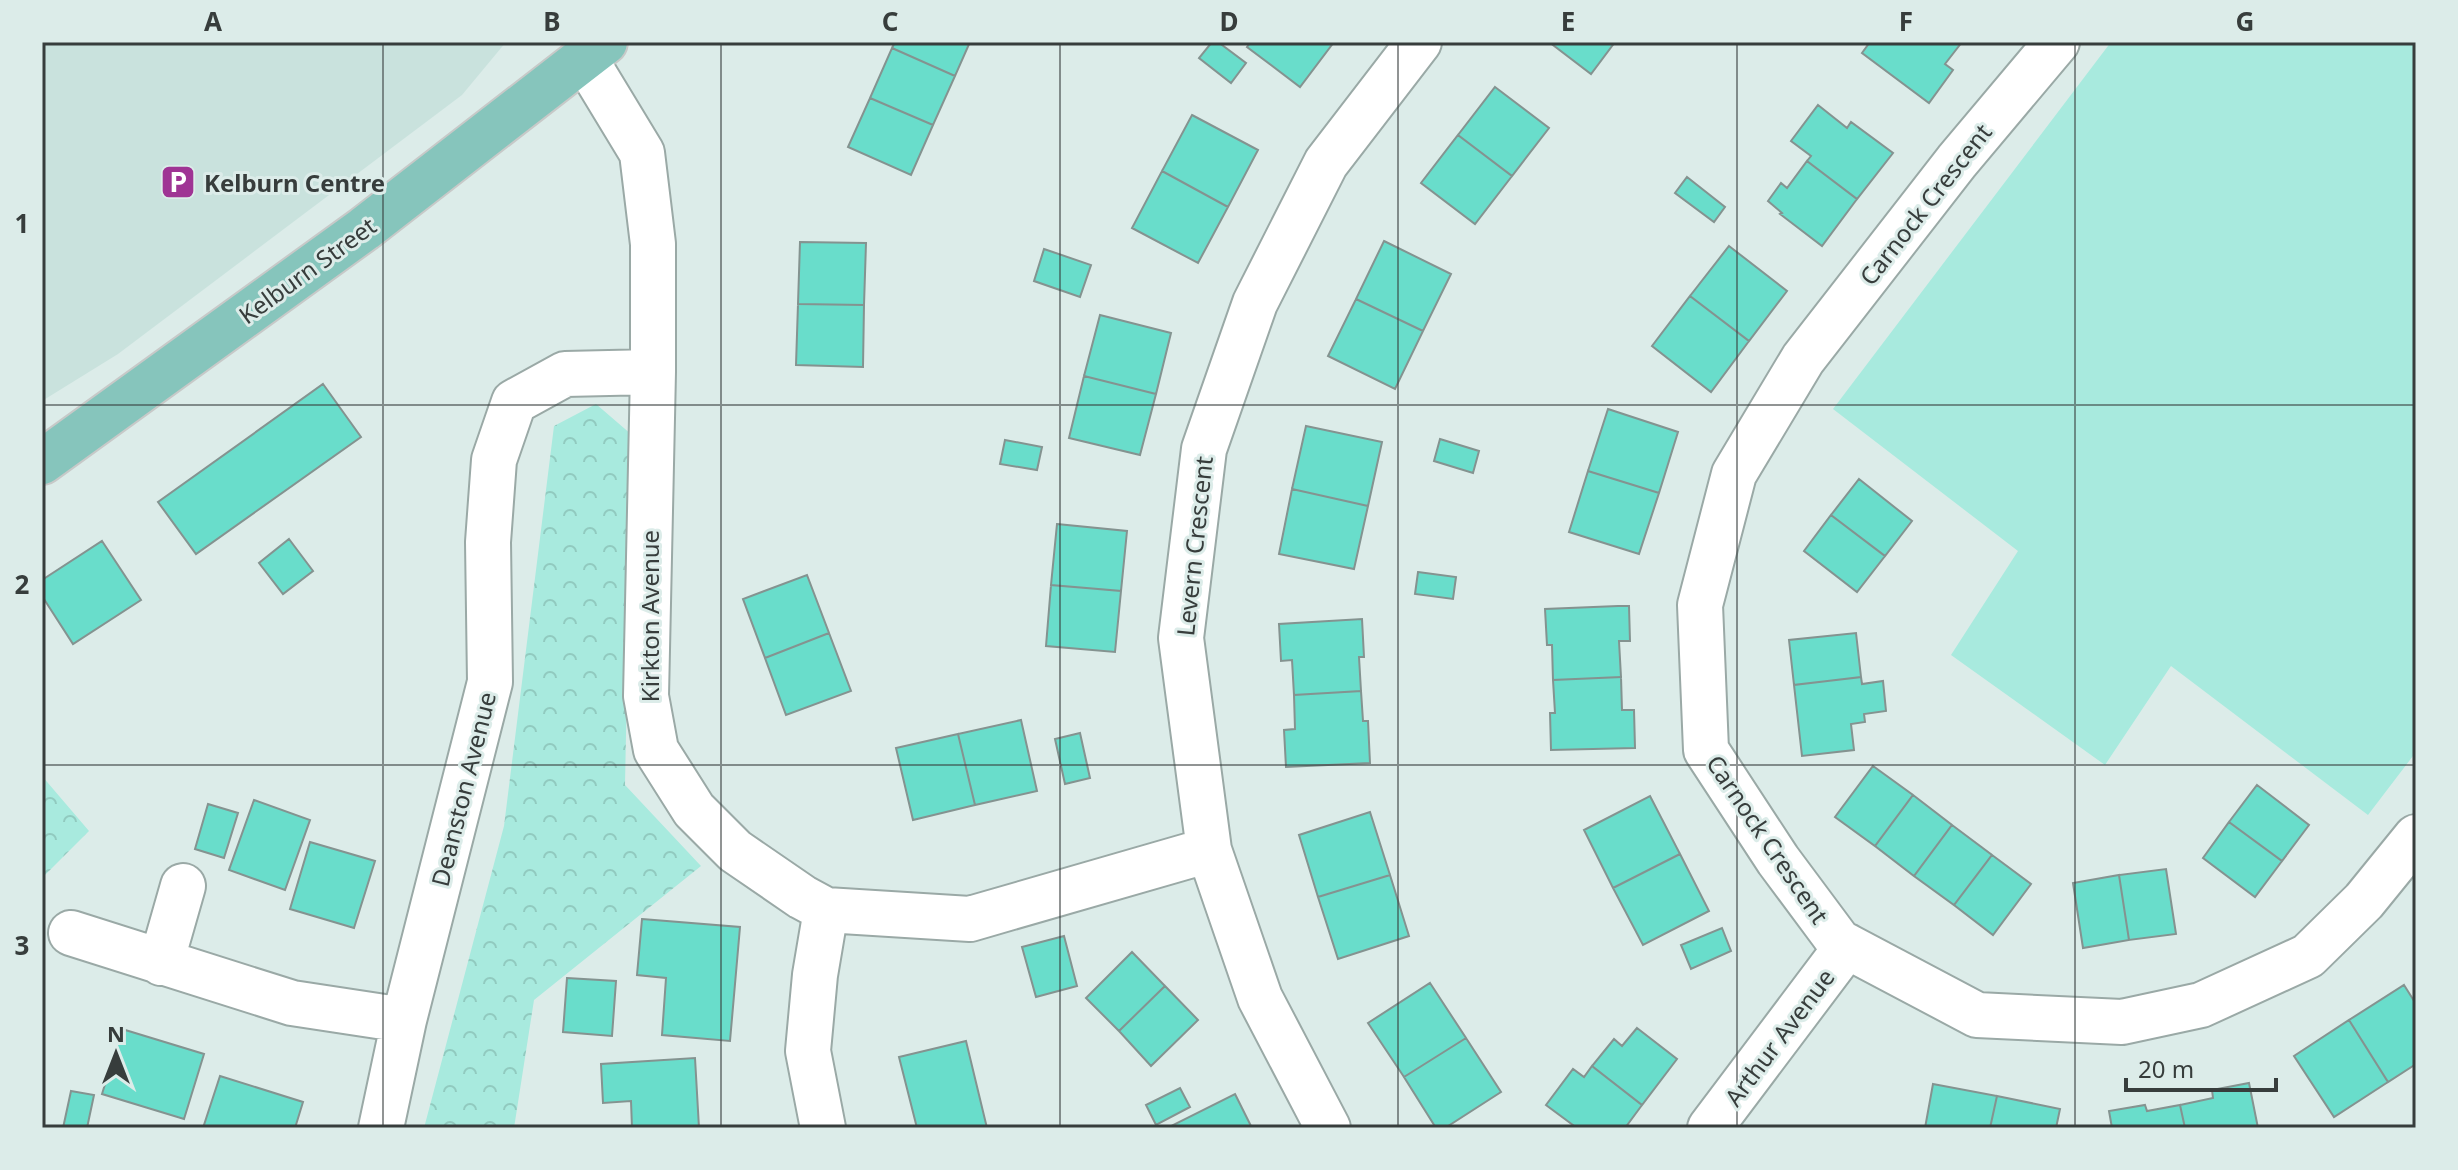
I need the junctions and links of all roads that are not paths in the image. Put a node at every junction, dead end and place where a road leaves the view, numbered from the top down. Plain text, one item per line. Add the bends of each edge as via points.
1 (1419, 42) edge
2 (2057, 42) edge
3 (595, 51) edge
4 (653, 372) junction
5 (47, 448) edge
6 (2416, 837) edge
7 (1209, 850) junction
8 (183, 886) dead end
9 (826, 910) junction
10 (71, 933) dead end
11 (1847, 946) junction
12 (161, 963) junction
13 (404, 1020) junction
14 (381, 1128) edge
15 (823, 1128) edge
16 (1328, 1128) edge
17 (1710, 1128) edge

1 - 7 street, Levern Crescent via 1326,163 1255,303 1204,449 1181,638
2 - 11 street, Carnock Crescent via 1803,359 1734,474 1700,605 1706,750 1778,860
3 - 4 street, Kirkton Avenue via 642,153 653,244
3 - 5 main road, Kelburn Street via 364,229
4 - 9 street, Kirkton Avenue via 646,696 656,750 694,810 735,851
4 - 13 street, Deanston Avenue via 565,374 514,402 494,460 488,542 490,682
6 - 11 street, Carnock Crescent via 2364,901 2308,956 2201,1005 2122,1022 1977,1015
7 - 9 street, Kirkton Avenue via 970,919
7 - 16 street, Levern Crescent via 1260,998
8 - 12 street
9 - 15 street via 808,1051
10 - 12 street
11 - 17 street, Arthur Avenue
12 - 13 street via 292,1003
13 - 14 street, Deanston Avenue

